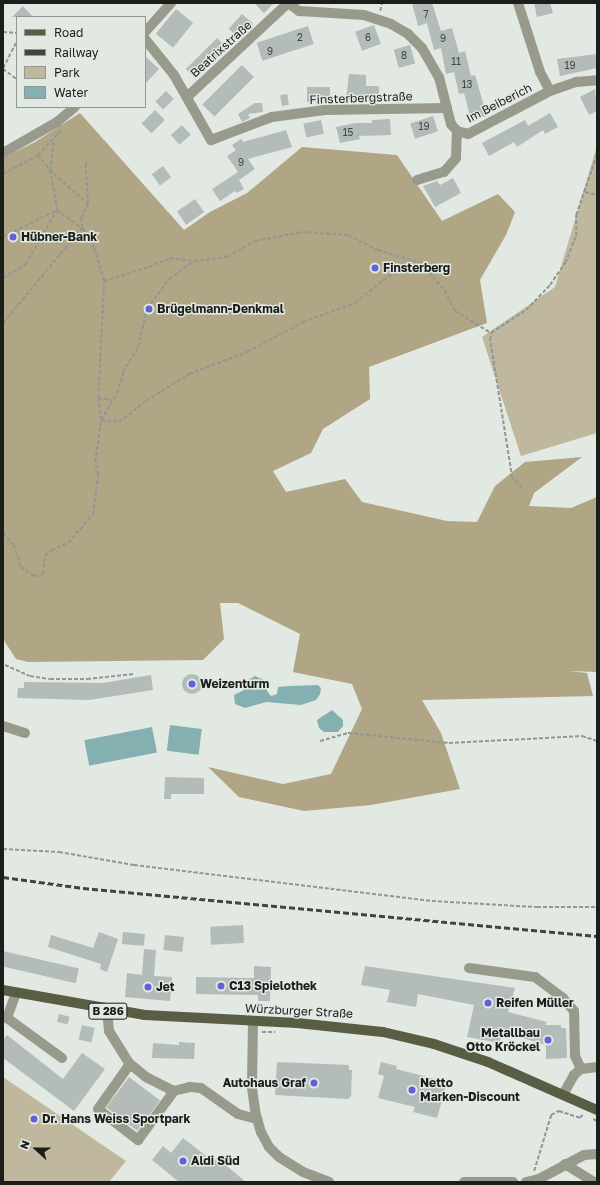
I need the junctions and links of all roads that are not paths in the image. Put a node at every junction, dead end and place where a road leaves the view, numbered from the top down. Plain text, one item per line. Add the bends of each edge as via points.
1 (171, 3) edge
2 (288, 3) edge
3 (518, 3) edge
4 (146, 31) edge
5 (146, 39) edge
6 (597, 80) edge
7 (550, 91) junction
8 (188, 96) junction
9 (74, 108) edge
10 (447, 108) junction
11 (457, 131) junction
12 (3, 153) edge
13 (417, 180) dead end
14 (3, 726) edge
15 (25, 733) dead end
16 (469, 968) dead end
17 (3, 990) edge
18 (16, 993) junction
19 (107, 1011) junction
20 (5, 1021) edge
21 (253, 1021) junction
22 (62, 1058) dead end
23 (130, 1064) junction
24 (597, 1067) edge
25 (581, 1069) junction
26 (174, 1091) junction
27 (564, 1093) junction
28 (597, 1110) edge
29 (257, 1119) junction
30 (597, 1154) edge
31 (565, 1164) junction
32 (329, 1182) edge
33 (464, 1182) edge
34 (472, 1182) edge
35 (513, 1182) edge
36 (526, 1182) edge
37 (594, 1182) edge

1 - 4 street
2 - 8 street, Beatrixstraße
2 - 10 street, Im Beiberich via 299,11 364,15 391,24 408,34 422,48 439,77
3 - 7 street via 540,72
5 - 8 street, Finsterbergstraße
6 - 7 street, Im Beiberich via 576,82
7 - 11 street, Im Beiberich via 488,126 468,134
8 - 10 street, Finsterbergstraße via 211,140 252,123 279,116 325,110
9 - 12 street via 57,122
10 - 11 street, Im Beiberich via 451,124
11 - 13 street via 456,158 444,172
14 - 15 street
16 - 25 street via 535,977 563,998 574,1011 575,1056
17 - 18 main road, Würzburger Straße / B 286
18 - 19 main road, Würzburger Straße / B 286
18 - 20 street
19 - 21 main road, Würzburger Straße / B 286
19 - 23 street via 109,1031
20 - 22 street
21 - 27 main road, Würzburger Straße / B 286 via 356,1027 407,1037 488,1062
21 - 29 street via 252,1088
23 - 26 street via 146,1077
23 - 26 street via 98,1109 138,1140
24 - 25 street
25 - 27 street via 574,1075
26 - 29 street via 200,1088 238,1114
27 - 28 main road, Würzburger Straße / B 286 via 580,1106
29 - 32 street via 269,1147 279,1157 303,1172
30 - 31 street via 584,1155
31 - 36 street
31 - 37 street
33 - 34 street
34 - 35 street

